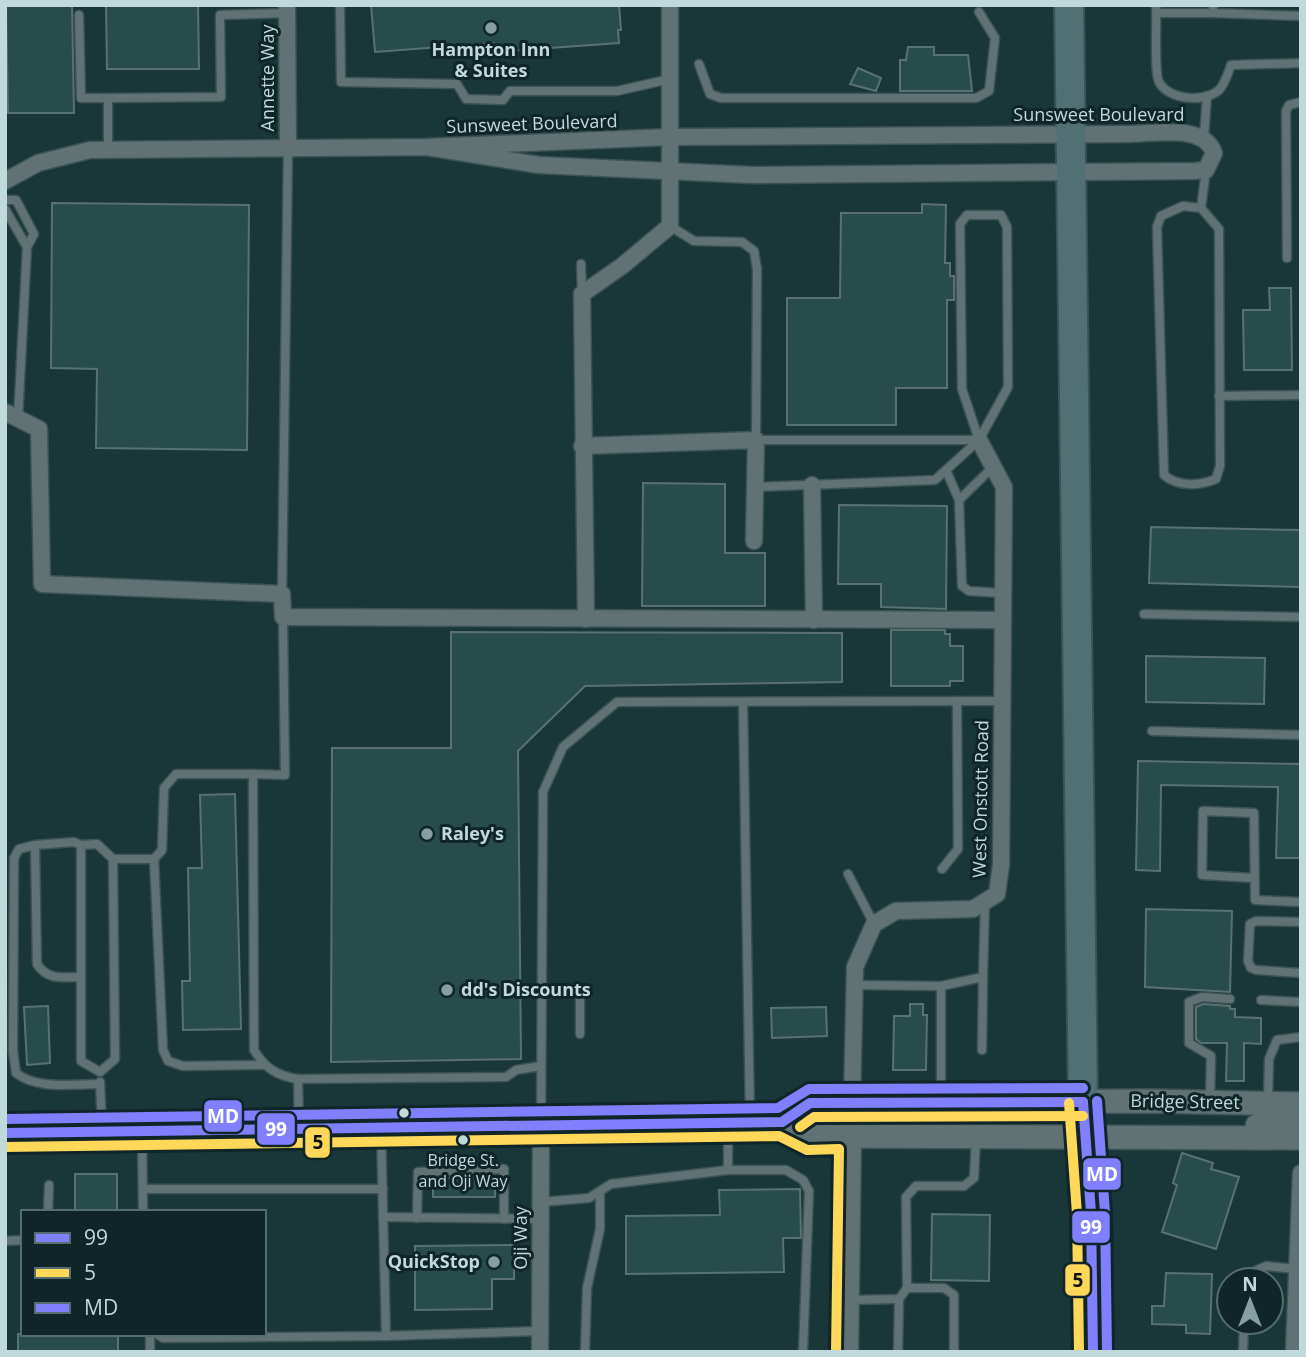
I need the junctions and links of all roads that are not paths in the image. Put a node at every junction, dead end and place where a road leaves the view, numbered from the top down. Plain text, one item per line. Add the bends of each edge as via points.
1 (340, 5) edge
2 (670, 5) edge
3 (1069, 5) edge
4 (287, 9) edge
5 (1156, 9) edge
6 (1213, 9) edge
7 (979, 12) dead end
8 (79, 15) dead end
9 (1301, 16) edge
10 (1301, 63) edge
11 (699, 64) dead end
12 (670, 79) junction
13 (1207, 96) junction
14 (108, 97) junction
15 (1301, 102) edge
16 (1070, 134) junction
17 (670, 137) junction
18 (1204, 137) junction
19 (428, 147) junction
20 (108, 150) junction
21 (288, 150) junction
22 (1206, 170) junction
23 (670, 171) junction
24 (1070, 171) junction
25 (5, 181) edge
26 (6, 203) edge
27 (1200, 208) junction
28 (670, 226) junction
29 (27, 247) junction
30 (1287, 258) dead end
31 (580, 264) dead end
32 (582, 294) junction
33 (1219, 396) junction
34 (1301, 396) edge
35 (12, 415) edge
36 (756, 440) junction
37 (979, 440) junction
38 (582, 446) junction
39 (993, 467) junction
40 (946, 470) junction
41 (812, 485) junction
42 (755, 487) junction
43 (959, 500) junction
44 (754, 541) dead end
45 (1003, 593) junction
46 (282, 594) junction
47 (1144, 614) dead end
48 (283, 617) junction
49 (1301, 617) edge
50 (586, 619) junction
51 (814, 620) junction
52 (1003, 620) junction
53 (957, 701) junction
54 (1002, 701) junction
55 (743, 702) junction
56 (1152, 731) dead end
57 (1301, 735) edge
58 (253, 774) junction
59 (35, 845) junction
60 (81, 845) junction
61 (113, 859) junction
62 (154, 859) junction
63 (942, 869) dead end
64 (848, 874) dead end
65 (1254, 878) junction
66 (985, 902) junction
67 (1301, 902) edge
68 (1301, 922) edge
69 (874, 925) junction
70 (1301, 973) edge
71 (983, 976) junction
72 (81, 977) junction
73 (855, 985) junction
74 (941, 986) junction
75 (580, 993) dead end
76 (1230, 999) dead end
77 (1261, 999) dead end
78 (1301, 1002) edge
79 (580, 1034) dead end
80 (1301, 1037) edge
81 (982, 1050) dead end
82 (263, 1065) junction
83 (541, 1066) junction
84 (100, 1072) junction
85 (298, 1079) junction
86 (100, 1084) junction
87 (852, 1102) junction
88 (941, 1102) junction
89 (1083, 1102) junction
90 (1210, 1102) junction
91 (1268, 1103) junction
92 (1301, 1104) edge
93 (1301, 1120) edge
94 (739, 1123) junction
95 (541, 1124) junction
96 (787, 1125) junction
97 (381, 1126) junction
98 (299, 1128) junction
99 (142, 1131) junction
100 (102, 1132) junction
101 (5, 1133) edge
102 (853, 1135) junction
103 (976, 1135) junction
104 (1086, 1135) junction
105 (1228, 1137) junction
106 (1301, 1138) edge
107 (728, 1170) junction
108 (1300, 1178) edge
109 (49, 1185) dead end
110 (143, 1189) junction
111 (383, 1189) junction
112 (600, 1192) junction
113 (541, 1202) junction
114 (48, 1210) edge
115 (144, 1210) edge
116 (383, 1217) junction
117 (417, 1218) junction
118 (504, 1219) junction
119 (541, 1219) junction
120 (1285, 1268) edge
121 (1296, 1269) junction
122 (907, 1288) junction
123 (899, 1299) junction
124 (851, 1300) junction
125 (540, 1331) junction
126 (160, 1336) edge
127 (386, 1336) junction
128 (540, 1352) edge
129 (585, 1352) edge
130 (803, 1352) edge
131 (850, 1352) edge
132 (898, 1352) edge
133 (954, 1352) edge
134 (1093, 1352) edge
135 (1294, 1352) edge

1 - 12 lane via 341,82 457,84 466,99 503,100 510,91 617,91
2 - 12 street
3 - 16 highway
4 - 14 lane via 220,15 221,97
4 - 21 street, Annette Way
5 - 6 lane
5 - 13 lane via 1158,81 1168,93
6 - 9 lane
7 - 11 lane via 995,38 989,91 976,98 721,98 710,94
8 - 14 lane via 81,97
10 - 13 lane via 1231,65 1219,90
12 - 17 street
13 - 18 lane
14 - 20 lane
15 - 30 lane via 1289,105 1286,111
16 - 17 street, Sunsweet Boulevard
16 - 18 street, Sunsweet Boulevard
16 - 24 highway
17 - 19 street, Sunsweet Boulevard
17 - 23 street
18 - 22 street, Sunsweet Boulevard via 1214,153
19 - 21 street, Sunsweet Boulevard
19 - 23 street, Sunsweet Boulevard via 539,165
20 - 21 street, Sunsweet Boulevard
20 - 25 street, Sunsweet Boulevard via 38,163
21 - 46 lane
22 - 24 street, Sunsweet Boulevard
22 - 27 lane
23 - 24 street, Sunsweet Boulevard via 752,176
23 - 28 street
24 - 89 highway
26 - 29 lane
26 - 29 lane via 16,200 34,234
27 - 33 lane via 1219,229
27 - 33 lane via 1172,210 1161,216 1157,227 1163,464 1164,475 1174,483 1205,484 1216,479 1220,466
28 - 32 street
28 - 36 lane via 694,240 742,242 754,250
29 - 35 lane
31 - 32 lane
32 - 38 street
33 - 34 lane
35 - 46 street via 39,429 42,584
36 - 37 lane
36 - 38 street
36 - 42 street
37 - 37 lane via 1008,387 1007,227 1001,215 967,215 960,224 962,389
37 - 39 street, West Onstott Road
37 - 40 lane
38 - 50 street
39 - 43 lane
39 - 45 street, West Onstott Road via 1004,487
40 - 41 lane via 935,480
40 - 43 lane
41 - 42 lane
41 - 51 street
42 - 44 street
43 - 45 lane via 962,586 969,591
45 - 52 street, West Onstott Road
46 - 48 street
47 - 49 lane
48 - 50 street
48 - 58 lane via 285,775
50 - 51 street
51 - 52 street
52 - 54 street, West Onstott Road
53 - 54 lane
53 - 55 lane
53 - 63 lane via 958,849
54 - 66 street, West Onstott Road via 1000,865 997,894
55 - 83 lane via 617,702 563,747 543,792
55 - 94 lane
56 - 57 lane
58 - 62 lane via 176,774 164,788 162,850
58 - 82 lane via 254,1050
59 - 60 lane
59 - 72 lane via 37,964 51,977
59 - 86 lane via 19,849 14,858 16,1073 25,1081
60 - 61 lane via 97,844
60 - 72 lane
61 - 62 lane
61 - 84 lane via 115,1059
62 - 82 lane via 163,1050 168,1061 183,1066
64 - 69 lane
65 - 65 lane via 1254,813 1203,811 1202,875
65 - 67 lane via 1255,900
66 - 69 street, West Onstott Road via 973,909 896,911
66 - 71 lane
68 - 70 lane via 1251,924 1248,961 1256,970
69 - 73 street via 855,967
71 - 74 lane
71 - 81 lane
72 - 84 lane via 81,1061
73 - 74 lane
73 - 87 street
74 - 88 lane
75 - 79 lane
76 - 90 lane via 1202,997 1189,1002 1189,1043 1211,1056
77 - 78 lane
80 - 91 lane via 1277,1040 1271,1049
82 - 85 lane via 282,1077
83 - 85 lane via 516,1070 506,1077
83 - 95 lane
84 - 86 lane
85 - 98 lane
86 - 100 lane
87 - 88 main road, Bridge Street
87 - 96 main road, Bridge Street via 810,1103
88 - 89 main road, Bridge Street
88 - 102 main road via 865,1121
89 - 90 main road, Bridge Street
89 - 104 highway
90 - 91 main road, Bridge Street
91 - 92 main road, Bridge Street
93 - 105 main road via 1265,1124
94 - 95 main road, Bridge Street
94 - 96 main road, Bridge Street
94 - 107 lane
95 - 97 main road, Bridge Street
95 - 113 street, Oji Way
96 - 102 main road, Bridge Street via 809,1136
97 - 98 main road, Bridge Street
97 - 111 lane
98 - 99 main road, Bridge Street
99 - 100 main road, Bridge Street
99 - 110 lane
100 - 101 main road, Bridge Street
102 - 103 main road, Bridge Street
102 - 124 street
103 - 104 main road, Bridge Street
103 - 122 lane via 974,1178 964,1186 916,1186 906,1197
104 - 105 main road, Bridge Street
104 - 134 highway
105 - 106 main road, Bridge Street
107 - 112 lane via 611,1184
107 - 130 lane via 786,1170 803,1180 808,1191
108 - 121 street
109 - 114 lane
110 - 111 lane
110 - 115 lane
111 - 116 lane
112 - 113 lane via 589,1198
112 - 129 lane via 600,1229 587,1287
113 - 119 street, Oji Way
116 - 117 lane
116 - 127 lane
117 - 118 lane
117 - 118 lane via 418,1172 504,1169
118 - 119 lane
119 - 125 street, Oji Way
120 - 121 lane
121 - 135 street
122 - 123 lane
122 - 133 lane via 944,1288 954,1296
123 - 124 lane
123 - 132 lane
124 - 131 street
125 - 127 lane
125 - 128 street, Oji Way
126 - 127 lane

